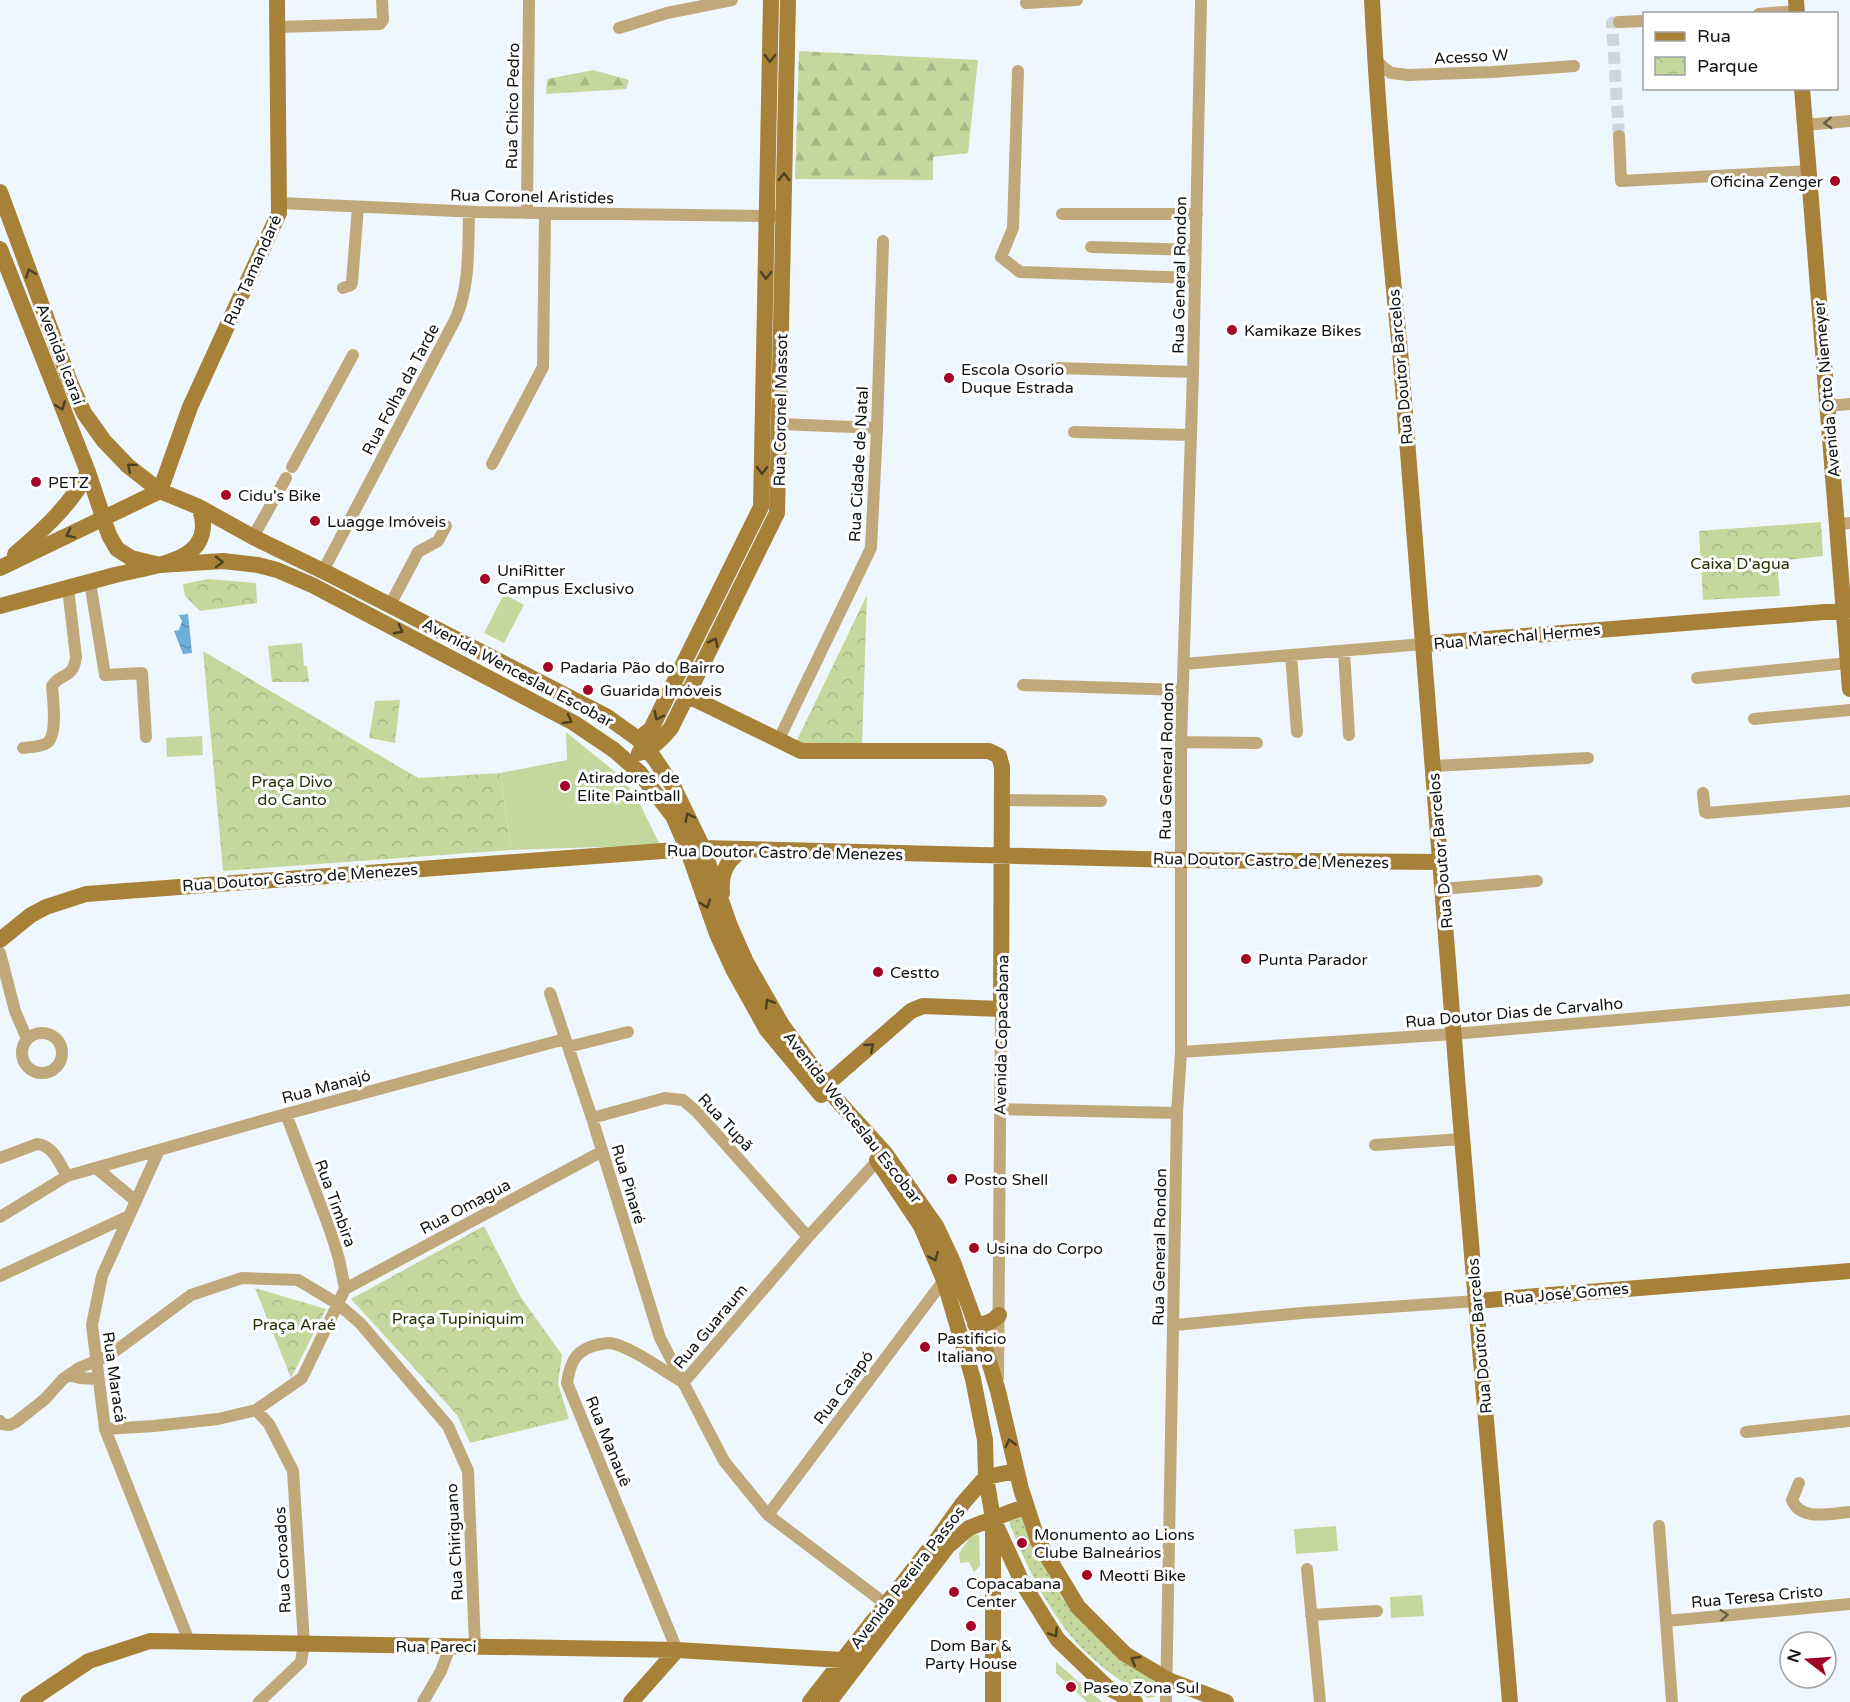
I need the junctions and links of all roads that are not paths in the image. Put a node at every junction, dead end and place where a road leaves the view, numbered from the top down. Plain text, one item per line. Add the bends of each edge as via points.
1 (277, 0) edge
2 (382, 0) edge
3 (529, 0) edge
4 (732, 0) edge
5 (771, 0) edge
6 (788, 0) edge
7 (1077, 0) edge
8 (1201, 0) edge
9 (1372, 0) edge
10 (1026, 3) dead end
11 (1796, 8) edge
12 (1771, 12) edge
13 (1643, 21) edge
14 (1619, 22) dead end
15 (278, 27) junction
16 (619, 28) dead end
17 (1375, 59) junction
18 (1574, 66) dead end
19 (1018, 71) dead end
20 (1802, 90) edge
21 (1850, 121) edge
22 (1805, 124) junction
23 (1619, 136) tunnel mouth
24 (1809, 171) junction
25 (0, 192) edge
26 (279, 203) junction
27 (358, 207) junction
28 (469, 212) junction
29 (527, 213) junction
30 (545, 214) junction
31 (1062, 214) dead end
32 (1197, 214) junction
33 (775, 216) junction
34 (884, 241) dead end
35 (1091, 247) dead end
36 (0, 249) edge
37 (1196, 250) junction
38 (1196, 278) junction
39 (343, 288) dead end
40 (353, 355) dead end
41 (1055, 368) dead end
42 (1193, 372) junction
43 (1850, 404) edge
44 (1828, 406) junction
45 (780, 424) junction
46 (878, 428) junction
47 (1074, 432) dead end
48 (1191, 435) junction
49 (492, 464) dead end
50 (88, 472) junction
51 (160, 491) junction
52 (199, 507) junction
53 (104, 517) junction
54 (1843, 523) edge
55 (446, 526) dead end
56 (253, 537) junction
57 (160, 564) junction
58 (0, 567) edge
59 (323, 572) junction
60 (90, 582) junction
61 (68, 588) junction
62 (390, 605) junction
63 (0, 606) edge
64 (1847, 610) edge
65 (1423, 644) junction
66 (1344, 651) junction
67 (1291, 655) junction
68 (1848, 663) junction
69 (1184, 664) junction
70 (1697, 678) dead end
71 (1023, 685) dead end
72 (672, 688) junction
73 (1850, 689) edge
74 (1183, 690) junction
75 (688, 694) junction
76 (1850, 710) edge
77 (1754, 719) dead end
78 (672, 728) junction
79 (1298, 732) dead end
80 (1349, 735) dead end
81 (146, 737) dead end
82 (779, 740) junction
83 (1181, 742) junction
84 (1257, 743) dead end
85 (643, 744) junction
86 (23, 748) dead end
87 (614, 750) junction
88 (1588, 758) dead end
89 (1433, 766) junction
90 (673, 786) junction
91 (1703, 793) dead end
92 (1002, 800) junction
93 (1101, 801) dead end
94 (1850, 801) edge
95 (673, 816) junction
96 (695, 848) junction
97 (748, 849) junction
98 (668, 850) junction
99 (1002, 855) junction
100 (1180, 860) junction
101 (1440, 862) junction
102 (1537, 881) dead end
103 (1442, 889) junction
104 (722, 902) junction
105 (0, 940) edge
106 (0, 953) edge
107 (550, 993) dead end
108 (1850, 1000) edge
109 (1001, 1009) junction
110 (628, 1032) dead end
111 (1454, 1034) junction
112 (27, 1039) dead end
113 (567, 1042) junction
114 (1180, 1052) junction
115 (803, 1074) junction
116 (826, 1085) junction
117 (999, 1109) junction
118 (1178, 1113) junction
119 (286, 1114) junction
120 (592, 1118) junction
121 (1462, 1139) junction
122 (1375, 1145) dead end
123 (159, 1150) junction
124 (601, 1152) junction
125 (0, 1158) edge
126 (878, 1160) junction
127 (96, 1168) junction
128 (67, 1176) junction
129 (136, 1201) junction
130 (129, 1216) junction
131 (0, 1217) edge
132 (808, 1237) junction
133 (1850, 1271) edge
134 (0, 1275) edge
135 (944, 1280) junction
136 (345, 1289) junction
137 (1476, 1300) junction
138 (338, 1304) junction
139 (999, 1315) junction
140 (975, 1324) junction
141 (1175, 1324) junction
142 (986, 1352) junction
143 (96, 1361) junction
144 (69, 1375) junction
145 (98, 1379) junction
146 (972, 1379) junction
147 (683, 1383) junction
148 (998, 1391) junction
149 (256, 1410) junction
150 (0, 1421) edge
151 (1850, 1421) edge
152 (105, 1429) junction
153 (1746, 1432) dead end
154 (1016, 1471) junction
155 (986, 1477) junction
156 (1799, 1483) dead end
157 (1026, 1506) junction
158 (1850, 1512) edge
159 (768, 1515) junction
160 (993, 1519) junction
161 (1659, 1526) dead end
162 (943, 1542) junction
163 (1306, 1569) dead end
164 (1023, 1584) junction
165 (994, 1599) junction
166 (1850, 1604) edge
167 (891, 1609) junction
168 (1377, 1611) dead end
169 (1311, 1615) junction
170 (1666, 1621) junction
171 (189, 1641) junction
172 (304, 1643) junction
173 (475, 1646) junction
174 (450, 1647) junction
175 (676, 1650) junction
176 (850, 1661) junction
177 (1168, 1680) junction
178 (28, 1702) edge
179 (259, 1702) edge
180 (423, 1702) edge
181 (631, 1702) edge
182 (810, 1702) edge
183 (829, 1702) edge
184 (993, 1702) edge
185 (1135, 1702) edge
186 (1166, 1702) edge
187 (1226, 1702) edge
188 (1320, 1702) edge
189 (1510, 1702) edge
190 (1672, 1702) edge

1 - 15 street, Rua Tamandaré
2 - 15 street via 380,24
3 - 29 street, Rua Chico Pedro
4 - 16 street via 667,13
5 -> 33 street, Rua Coronel Massot
33 -> 6 street, Rua Coronel Massot
7 - 10 street
8 - 32 street, Rua General Rondon
9 - 17 street, Rua Doutor Barcelos
11 - 12 street
13 - 14 street
15 - 26 street, Rua Tamandaré
17 - 18 street, Acesso W via 1391,73 1408,75
17 - 65 street, Rua Doutor Barcelos
19 - 38 street via 1013,228 1001,257 1020,272
20 - 22 street, Avenida Otto Niemeyer
21 -> 22 street
22 - 24 street, Avenida Otto Niemeyer
23 - 24 street via 1621,181
24 - 44 street, Avenida Otto Niemeyer
51 -> 25 street, Avenida Icaraí via 128,466 84,413
26 - 27 street, Rua Coronel Aristides
26 - 51 street, Rua Tamandaré via 279,213 190,407
27 - 28 street, Rua Coronel Aristides
27 - 39 street via 352,282
28 - 29 street, Rua Coronel Aristides
28 - 59 street, Rua Folha da Tarde via 463,302
29 - 30 street, Rua Coronel Aristides
30 - 33 street, Rua Coronel Aristides
30 - 49 street via 543,368
31 - 32 street
32 - 37 street, Rua General Rondon
33 - 45 street, Rua Coronel Massot
33 -> 72 street, Rua Coronel Massot via 761,507
34 - 46 street, Rua Cidade de Natal
35 - 37 street
36 -> 50 street, Avenida Icaraí
37 - 38 street, Rua General Rondon
38 - 42 street, Rua General Rondon
40 - 56 street
41 - 42 street
42 - 48 street, Rua General Rondon
43 - 44 street
44 - 54 street, Avenida Otto Niemeyer
45 - 46 street
75 -> 45 street, Rua Coronel Massot via 777,513
46 - 82 street, Rua Cidade de Natal via 871,548
47 - 48 street
48 - 69 street, Rua General Rondon
50 - 53 street, Avenida Icaraí
50 - 58 street via 67,504
51 - 52 street, Avenida Wenceslau Escobar
51 - 53 street
52 - 56 street, Avenida Wenceslau Escobar
52 - 57 street via 203,526 195,548
53 - 57 street via 117,549 131,558
53 -> 58 street
54 - 64 street, Avenida Otto Niemeyer
55 - 62 street via 438,541 418,552
56 - 59 street, Avenida Wenceslau Escobar
57 - 60 street
57 -> 87 street, Avenida Wenceslau Escobar via 223,561 277,570 520,693
59 - 62 street, Avenida Wenceslau Escobar
60 - 61 street
60 - 81 street via 105,675 142,673
61 - 63 street
61 - 86 street via 75,664 68,676 52,686 54,732 50,740 45,745
62 - 85 street, Avenida Wenceslau Escobar via 606,716
64 - 65 street, Rua Marechal Hermes
64 - 68 street, Avenida Otto Niemeyer
65 - 66 street, Rua Marechal Hermes
65 - 89 street, Rua Doutor Barcelos
66 - 67 street, Rua Marechal Hermes
66 - 80 street
67 - 69 street, Rua Marechal Hermes
67 - 79 street
68 - 70 street
68 - 73 street, Avenida Otto Niemeyer
69 - 74 street, Rua General Rondon
71 - 74 street
72 - 75 street
72 -> 85 street, Rua Coronel Massot
74 - 83 street, Rua General Rondon
75 - 78 street, Rua Coronel Massot
75 - 82 street
76 - 77 street
78 - 85 street, Rua Coronel Massot via 658,742
78 - 90 street via 667,750
82 - 92 street, Avenida Copacabana via 801,751 989,751 999,756 1002,767
83 - 84 street
83 - 100 street, Rua General Rondon
85 - 87 street via 633,755
85 - 90 street, Avenida Wenceslau Escobar
87 - 95 street, Avenida Wenceslau Escobar via 639,772
88 - 89 street
89 - 101 street, Rua Doutor Barcelos
96 -> 90 street, Avenida Wenceslau Escobar
91 - 94 street via 1707,813
92 - 93 street
92 - 99 street, Avenida Copacabana
95 - 96 street, Avenida Wenceslau Escobar
95 - 98 street via 676,837
96 - 97 street, Rua Doutor Castro de Menezes
96 - 98 street, Rua Doutor Castro de Menezes
96 - 104 street, Avenida Wenceslau Escobar
96 -> 115 street, Avenida Wenceslau Escobar via 717,934 733,969 767,1030
97 - 99 street, Rua Doutor Castro de Menezes
97 - 104 street via 738,852 726,866 721,883
98 - 105 street, Rua Doutor Castro de Menezes via 86,894 31,915
99 - 100 street, Rua Doutor Castro de Menezes
99 - 109 street, Avenida Copacabana
100 - 101 street, Rua Doutor Castro de Menezes
100 - 114 street, Rua General Rondon
101 - 103 street, Rua Doutor Barcelos
102 - 103 street
103 - 111 street, Rua Doutor Barcelos
116 -> 104 street, Avenida Wenceslau Escobar via 766,999
106 - 112 street via 15,1011
107 - 113 street, Rua Pinaré
108 - 111 street, Rua Doutor Dias de Carvalho
116 -> 109 street via 911,1011 923,1006
109 - 117 street, Avenida Copacabana
110 - 113 street, Rua Manajó
111 - 114 street, Rua Doutor Dias de Carvalho
111 - 121 street, Rua Doutor Barcelos
113 - 119 street, Rua Manajó
113 - 120 street, Rua Pinaré
114 - 118 street, Rua General Rondon
115 - 116 street
115 - 126 street, Avenida Wenceslau Escobar
116 - 140 street, Avenida Wenceslau Escobar via 885,1153 936,1226
117 - 118 street
117 - 139 street, Avenida Copacabana
118 - 141 street, Rua General Rondon
119 - 123 street, Rua Manajó
119 - 136 street, Rua Timbira via 330,1230
120 - 124 street, Rua Pinaré
120 - 132 street, Rua Tupã via 665,1098 683,1100
121 - 122 street
121 - 137 street, Rua Doutor Barcelos
123 - 127 street, Rua Manajó
123 - 129 street, Rua Maracá
124 - 136 street, Rua Omagua
124 - 147 street, Rua Pinaré via 660,1338
125 - 128 street via 43,1144 50,1148
126 - 132 street, Rua Guaraum
126 -> 135 street, Avenida Wenceslau Escobar via 921,1226
127 - 128 street, Rua Manajó
127 - 129 street
128 - 131 street, Rua Manajó
129 - 130 street, Rua Maracá
130 - 134 street
130 - 143 street, Rua Maracá via 102,1276 92,1325
132 - 147 street, Rua Guaraum
133 - 137 street, Rua José Gomes
135 - 146 street, Avenida Wenceslau Escobar
135 - 159 street, Rua Caiapó
136 - 138 street
137 - 141 street, Rua José Gomes
137 - 189 street, Rua Doutor Barcelos
138 - 143 street via 298,1280 242,1278 191,1295 110,1355
138 - 149 street via 302,1378
138 - 173 street, Rua Chiriguano via 360,1323 448,1426 468,1471
139 - 140 street via 992,1322
139 - 142 street, Avenida Copacabana
139 - 148 street, Avenida Copacabana
140 - 142 street, Avenida Wenceslau Escobar
141 - 177 street, Rua General Rondon
142 - 146 street, Avenida Copacabana
142 - 148 street, Avenida Wenceslau Escobar
143 - 144 street
143 - 145 street, Rua Maracá
144 - 145 street
144 - 150 street via 16,1422 10,1425
145 - 152 street, Rua Maracá
146 - 155 street, Avenida Wenceslau Escobar via 985,1440
147 - 159 street, Rua Guaraum via 724,1461
147 - 175 street, Rua Manauê via 610,1343 590,1346 578,1354 570,1366 567,1383
154 -> 148 street, Avenida Wenceslau Escobar
149 - 152 street via 218,1419
149 - 172 street, Rua Coroados via 269,1424 293,1471
151 - 153 street
152 - 171 street, Rua Maracá
154 - 155 street
154 - 157 street, Avenida Wenceslau Escobar
155 - 160 street, Avenida Wenceslau Escobar
155 - 162 street, Avenida Pereira Passos via 963,1503
156 - 158 street via 1792,1500 1800,1512
157 - 160 street, Avenida Pereira Passos
177 -> 157 street, Avenida Wenceslau Escobar via 1125,1654 1078,1607 1038,1541
159 - 167 street, Rua Guaraum
160 - 162 street, Avenida Pereira Passos
160 - 164 street, Avenida Wenceslau Escobar
160 - 165 street
161 - 170 street
162 - 167 street, Avenida Pereira Passos
163 - 169 street
164 - 165 street via 1001,1586
164 -> 185 street, Avenida Wenceslau Escobar via 1058,1641 1107,1687
165 - 184 street
170 -> 166 street, Rua Teresa Cristo
167 - 176 street, Avenida Pereira Passos
168 - 169 street
169 - 188 street
170 - 190 street
171 - 172 street, Rua Pareci
171 - 178 street, Rua Pareci via 150,1641 88,1661
172 - 174 street, Rua Pareci
172 - 179 street, Rua Coroados via 301,1662
173 - 174 street, Rua Pareci
173 - 175 street, Rua Pareci
174 - 180 street
175 - 176 street, Rua Pareci
175 - 181 street
176 - 182 street, Avenida Pereira Passos
176 - 183 street, Avenida Pereira Passos
177 - 186 street, Rua General Rondon
177 - 187 street, Avenida Wenceslau Escobar

